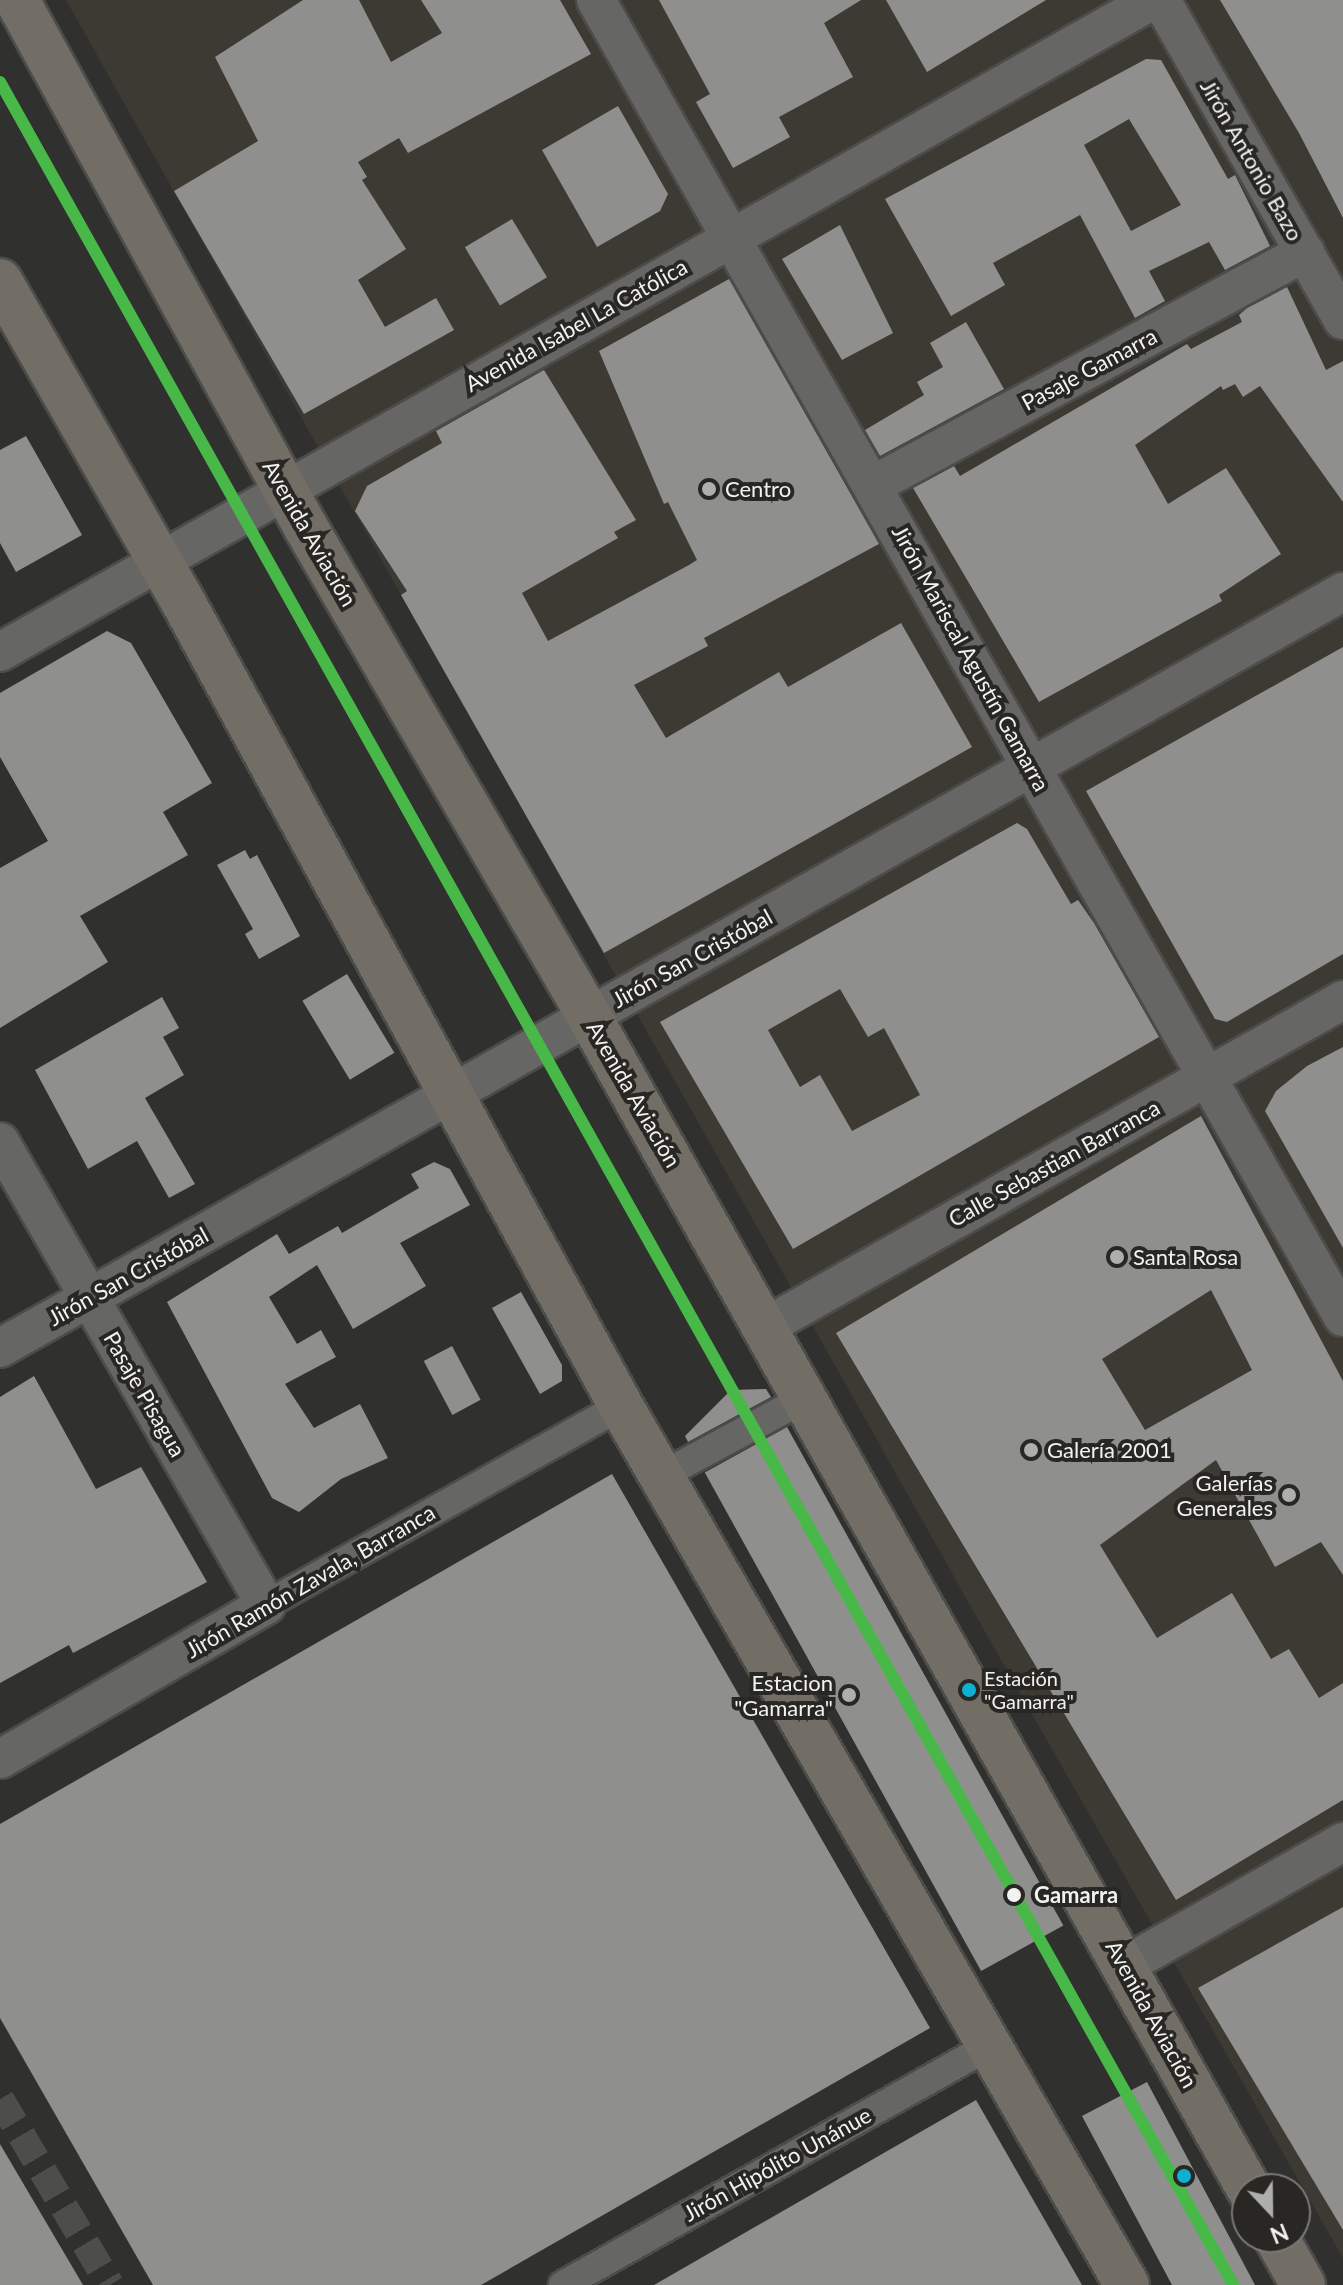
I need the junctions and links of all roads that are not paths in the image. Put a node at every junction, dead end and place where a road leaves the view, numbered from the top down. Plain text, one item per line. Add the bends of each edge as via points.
1 (17, 0) edge
2 (596, 0) edge
3 (1153, 0) edge
4 (1161, 0) edge
5 (732, 237) junction
6 (1305, 252) junction
7 (0, 281) edge
8 (1343, 320) edge
9 (873, 485) junction
10 (285, 489) junction
11 (161, 562) junction
12 (1343, 592) edge
13 (0, 652) edge
14 (1032, 767) junction
15 (1343, 1000) edge
16 (589, 1016) junction
17 (1207, 1077) junction
18 (451, 1094) junction
19 (0, 1142) edge
20 (90, 1298) junction
21 (1343, 1317) edge
22 (765, 1327) junction
23 (0, 1348) edge
24 (805, 1398) junction
25 (621, 1406) junction
26 (661, 1476) junction
27 (266, 1605) junction
28 (0, 1759) edge
29 (1343, 1842) edge
30 (1124, 1966) junction
31 (992, 2044) junction
32 (1240, 2173) edge
33 (1285, 2253) edge
34 (563, 2285) edge
35 (1127, 2285) edge
36 (1303, 2285) edge

1 - 10 main road, Avenida Aviación
2 - 5 street, Jirón Mariscal Agustín Gamarra
3 - 5 street, Avenida Isabel La Católica
4 - 6 street, Jirón Antonio Bazo
5 - 9 street, Jirón Mariscal Agustín Gamarra
5 - 10 street, Avenida Isabel La Católica
6 - 8 street, Jirón Antonio Bazo
6 - 9 street, Pasaje Gamarra
7 - 11 main road
9 - 14 street, Jirón Mariscal Agustín Gamarra
10 - 11 street, Avenida Isabel La Católica
10 - 16 main road, Avenida Aviación
11 - 13 street, Avenida Isabel La Católica
11 - 18 main road
12 - 14 street, Jirón San Cristóbal
14 - 16 street, Jirón San Cristóbal
14 - 17 street, Jirón Mariscal Agustín Gamarra
15 - 17 street, Calle Sebastian Barranca
16 - 18 street, Jirón San Cristóbal
16 - 22 main road, Avenida Aviación
17 - 21 street, Jirón Mariscal Agustín Gamarra
17 - 22 street, Calle Sebastian Barranca
18 - 20 street, Jirón San Cristóbal
18 - 25 main road
19 - 20 street, Pasaje Pisagua
20 - 23 street, Jirón San Cristóbal
20 - 27 street, Pasaje Pisagua
22 - 24 main road, Avenida Aviación
24 - 26 street
24 - 30 main road, Avenida Aviación
25 - 26 main road
25 - 27 street, Jirón Ramón Zavala, Barranca
26 - 31 main road
27 - 28 street, Jirón Ramón Zavala, Barranca
29 - 30 street
30 - 32 main road, Avenida Aviación
31 - 34 street, Jirón Hipólito Unánue
31 - 35 main road
33 - 36 main road

